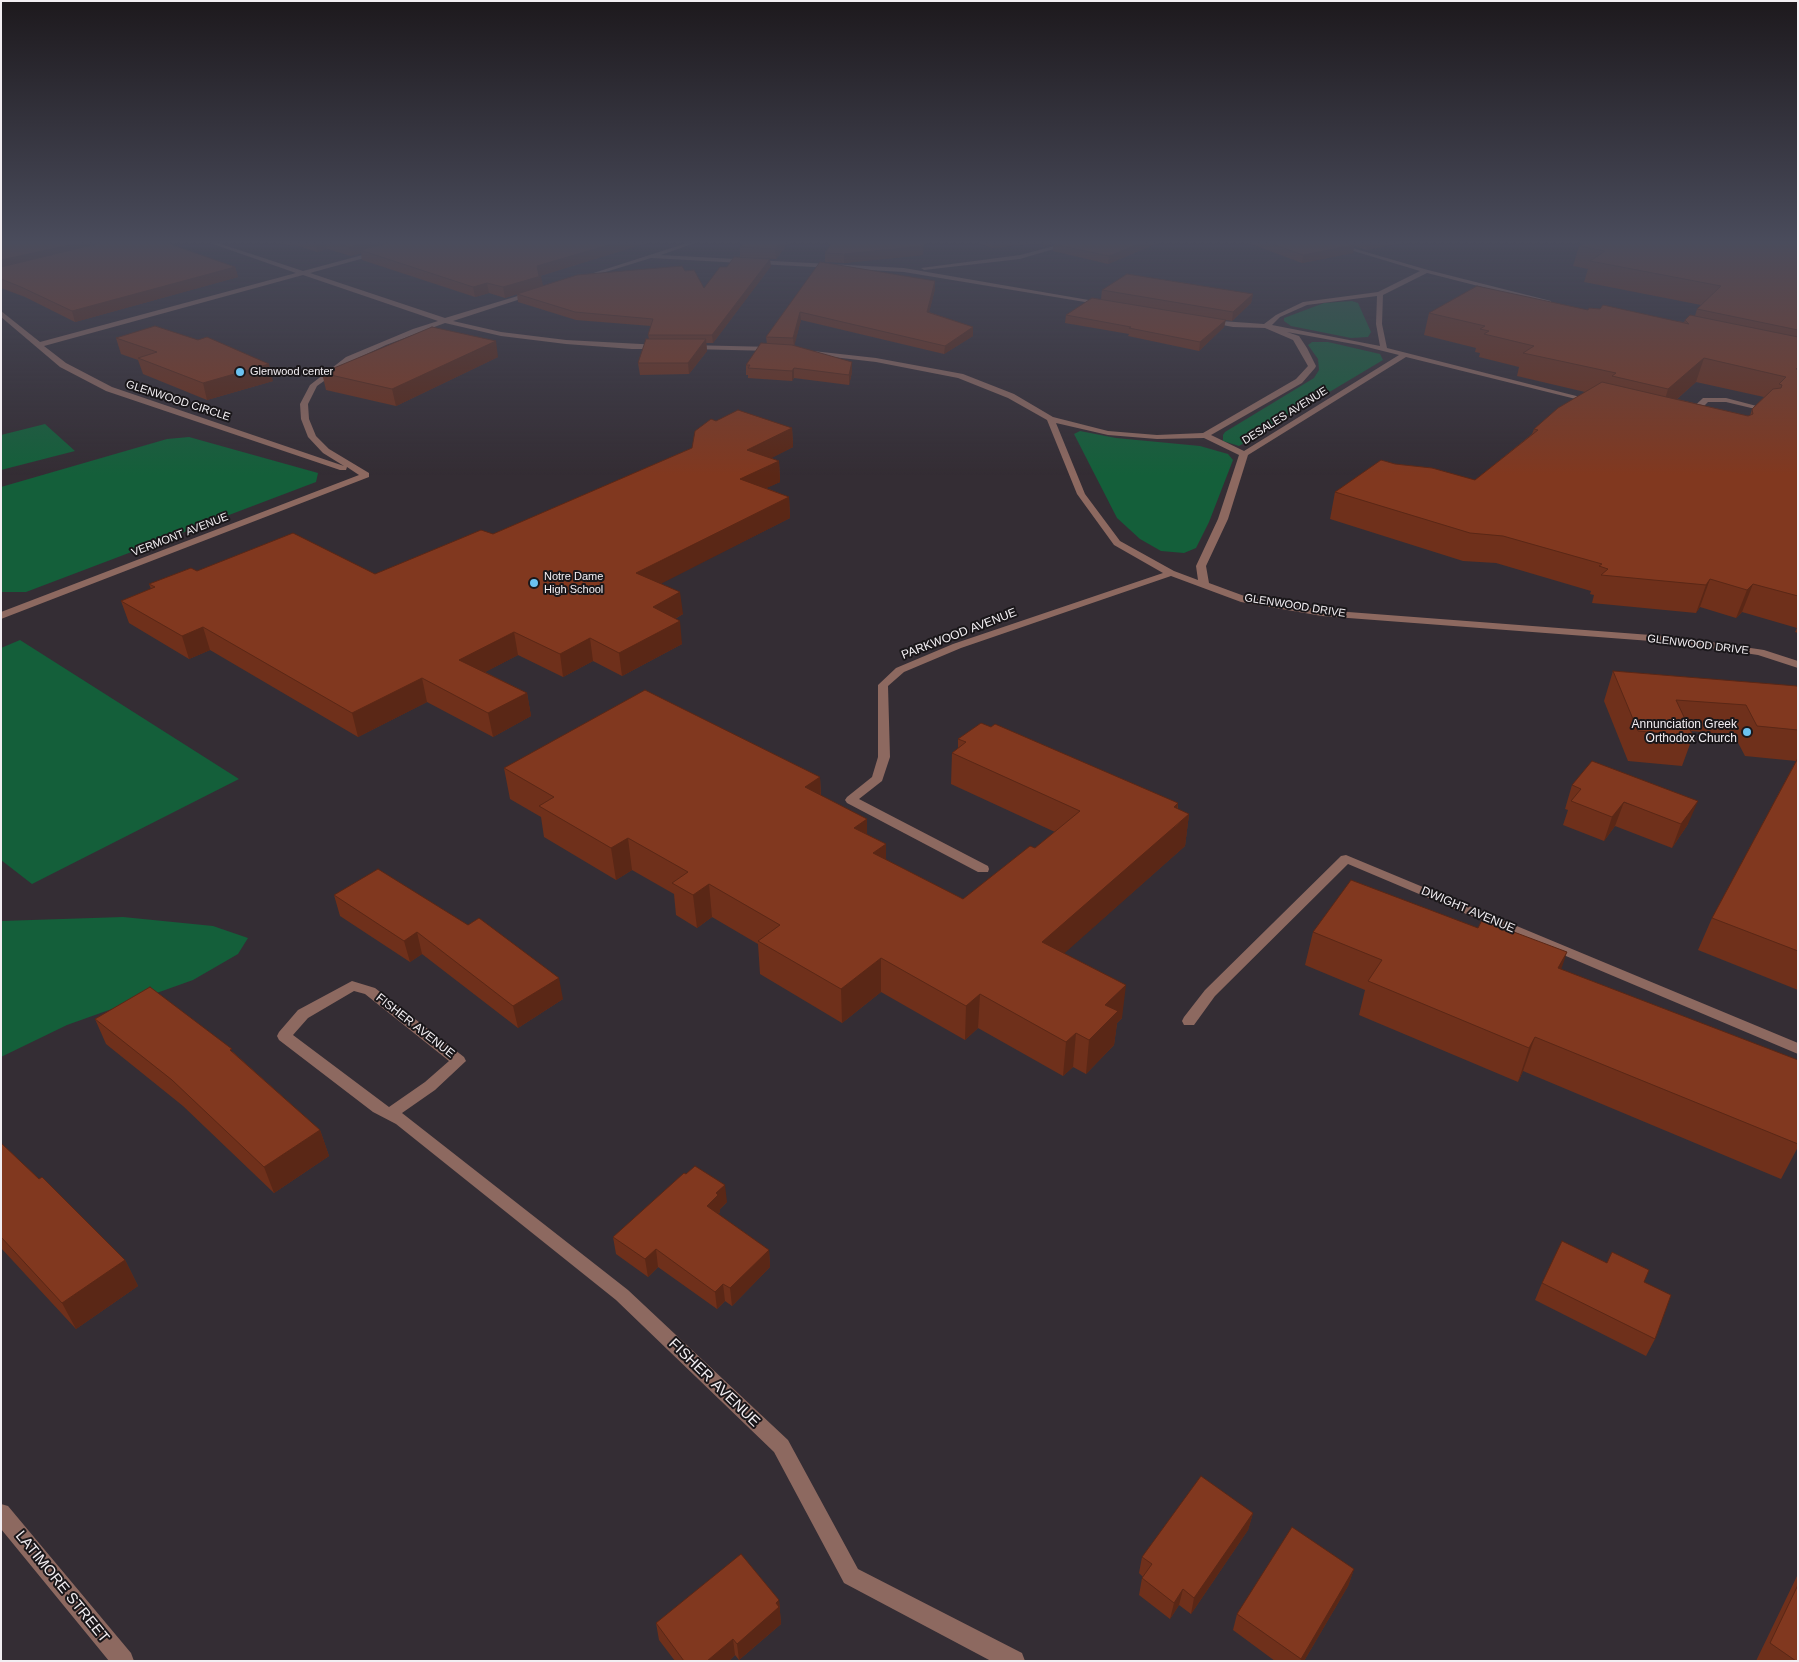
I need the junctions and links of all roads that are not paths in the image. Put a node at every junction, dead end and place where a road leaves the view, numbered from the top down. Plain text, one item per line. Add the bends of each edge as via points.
1 (10, 321) edge
2 (128, 321) edge
3 (446, 321) joint
4 (1207, 321) edge
5 (1273, 321) edge
6 (1378, 321) edge
7 (1266, 326) junction
8 (38, 345) junction
9 (668, 347) edge
10 (677, 347) edge
11 (780, 349) edge
12 (1384, 350) junction
13 (800, 351) edge
14 (1404, 355) junction
15 (1600, 403) edge
16 (1768, 410) edge
17 (1050, 419) junction
18 (1692, 425) edge
19 (1204, 435) junction
20 (1244, 454) junction
21 (366, 475) junction
22 (1171, 573) junction
23 (1204, 585) junction
24 (1, 616) edge
25 (1798, 665) edge
26 (983, 869) dead end
27 (1189, 1021) dead end
28 (1798, 1049) edge
29 (390, 1114) junction
30 (1, 1513) edge
31 (123, 1661) edge
32 (1014, 1661) edge

1 - 8 street, GLENWOOD CIRCLE
2 - 8 street
3 - 9 street via 501,334 566,342
3 - 21 street via 415,330 349,359 314,385 304,404 305,419 312,437 326,451
4 - 7 street
5 - 7 street
6 - 12 street
7 - 12 street
7 - 19 street via 1296,338 1312,366 1299,382
8 - 21 street, GLENWOOD CIRCLE via 63,365 109,390
10 - 11 street
12 - 14 street
13 - 17 street via 876,360 960,376 1011,396
14 - 15 street
14 - 20 street, DESALES AVENUE
16 - 18 street via 1726,400 1706,400 1682,422
17 - 19 street via 1108,433 1157,437
17 - 22 street, GLENWOOD DRIVE via 1081,494 1117,543
19 - 20 street
20 - 23 street, DESALES AVENUE via 1223,519 1201,566
21 - 24 street, VERMONT AVENUE
22 - 23 street, GLENWOOD DRIVE
22 - 26 street, PARKWOOD AVENUE via 958,646 900,670 883,684 884,757 878,778 851,800
23 - 25 street, GLENWOOD DRIVE via 1245,600 1322,613 1677,640 1760,652
27 - 28 street, DWIGHT AVENUE via 1210,993 1346,859
29 - 29 street, FISHER AVENUE via 459,1061 370,991 352,986 303,1014 284,1036
29 - 32 street, FISHER AVENUE via 402,1120 622,1296 781,1446 851,1576
30 - 31 street, LATIMORE STREET

